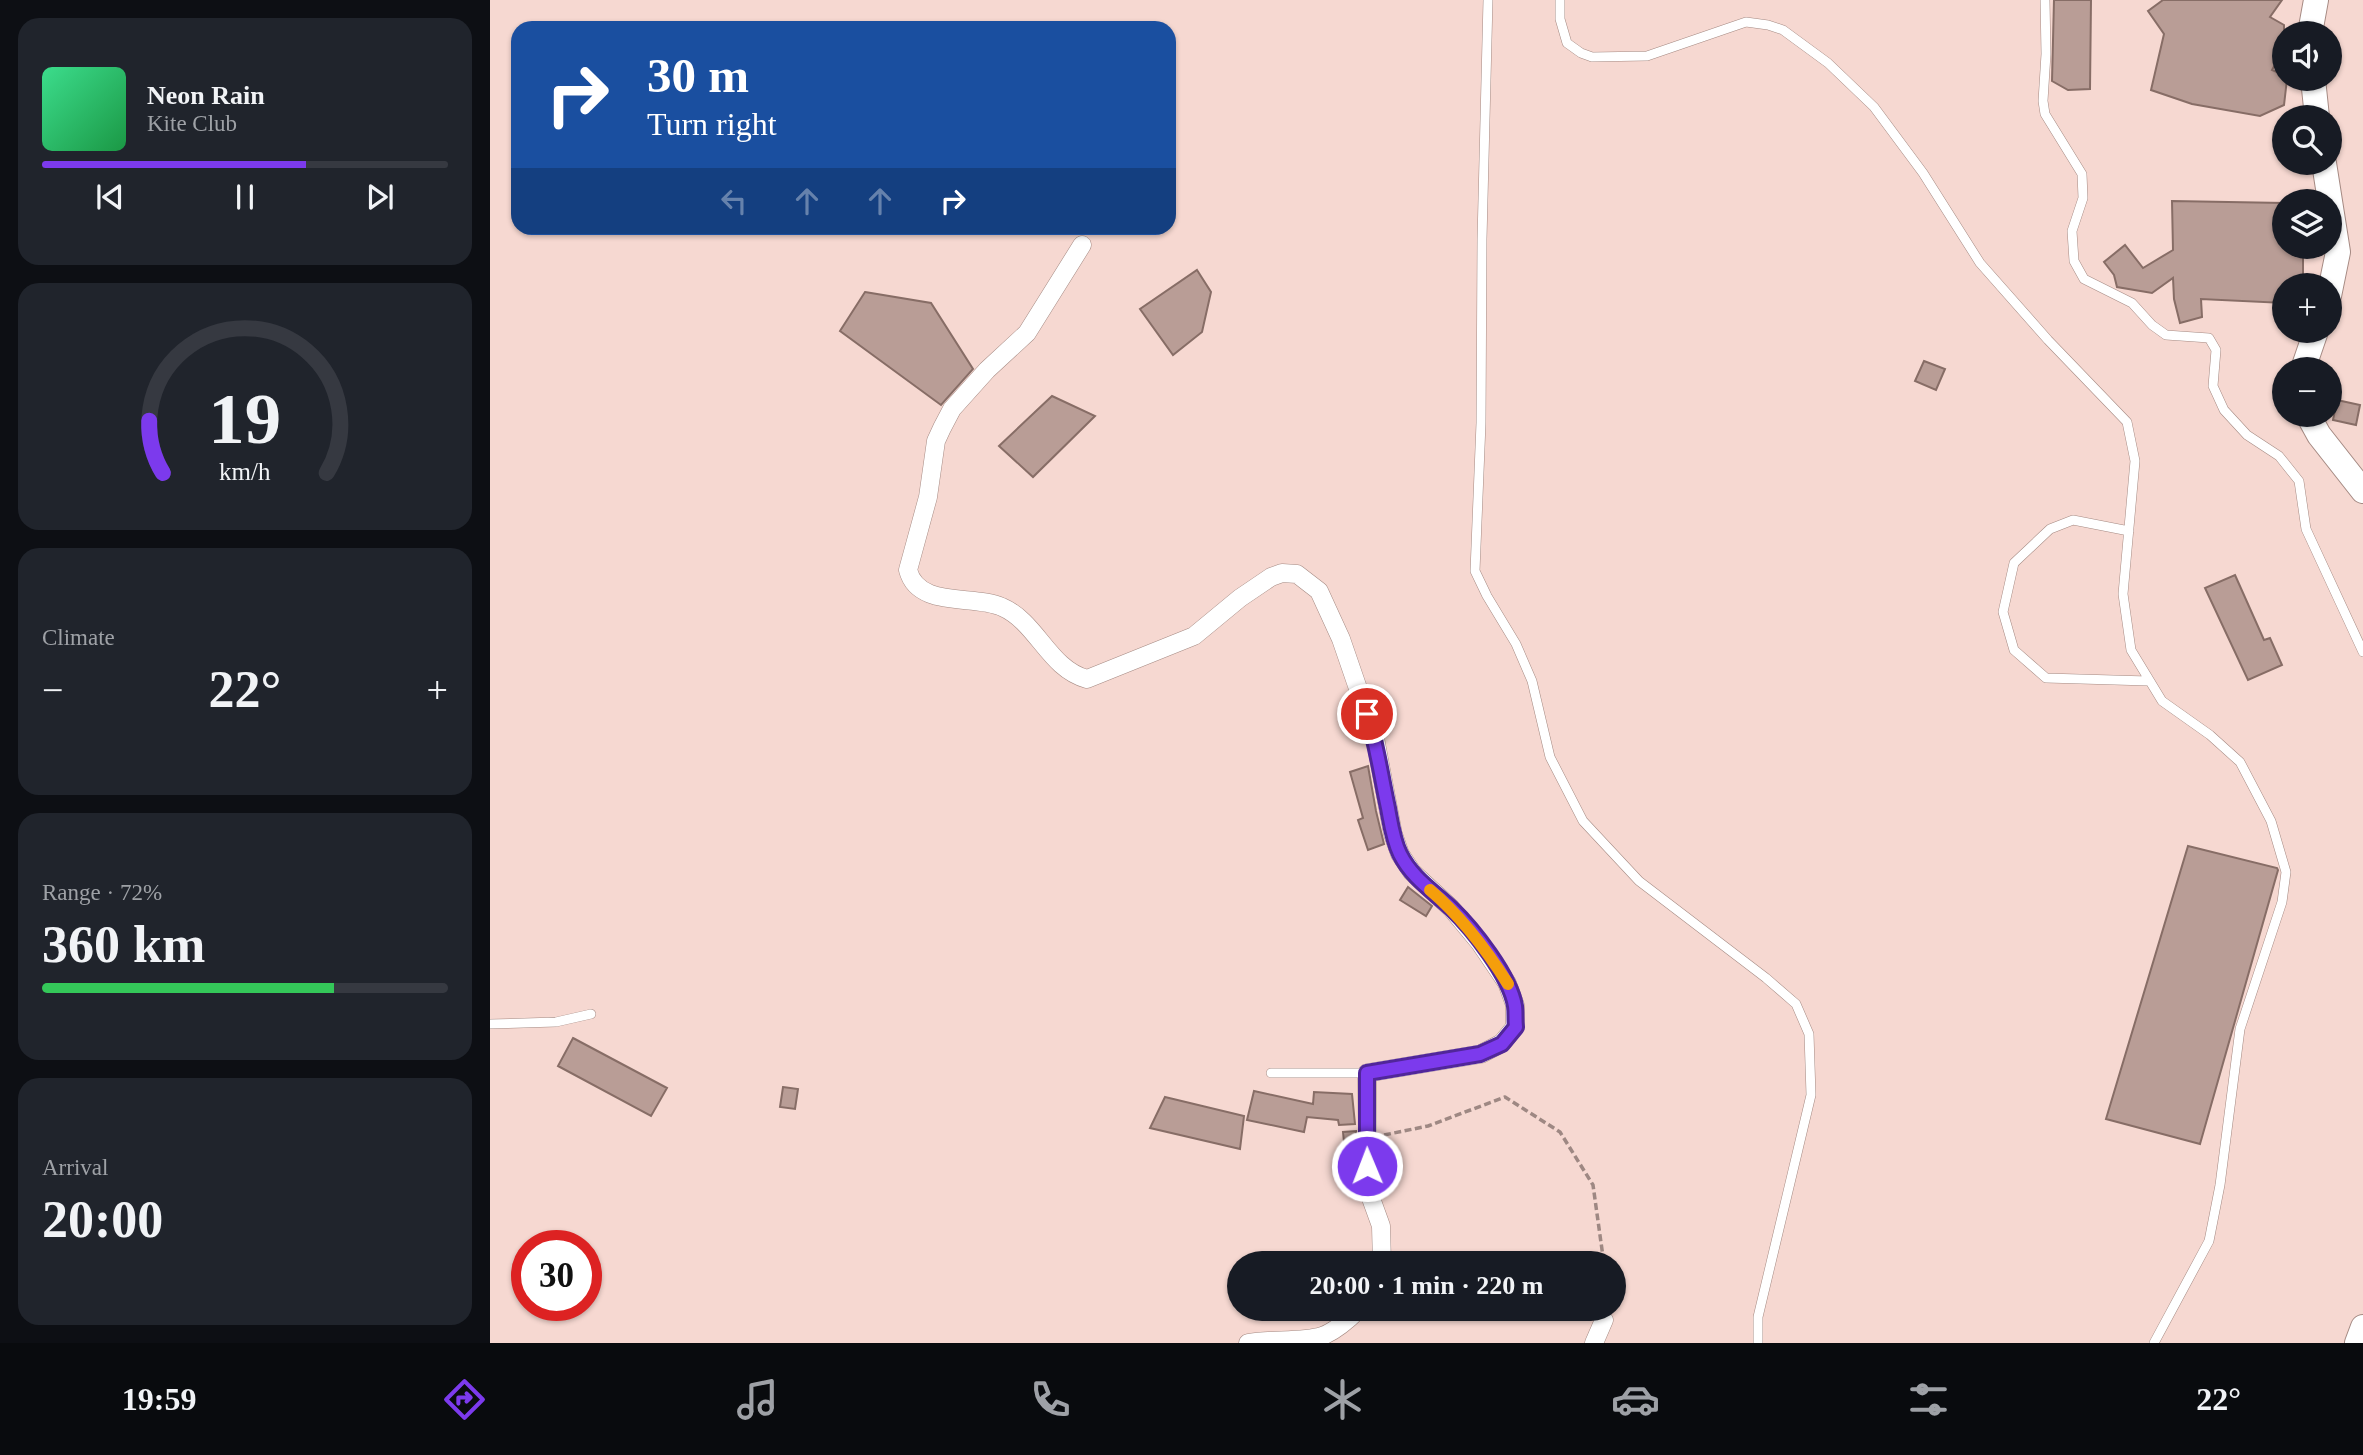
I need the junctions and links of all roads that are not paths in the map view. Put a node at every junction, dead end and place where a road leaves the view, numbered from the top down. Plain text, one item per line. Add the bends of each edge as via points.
1 (1488, 0) edge
2 (1560, 0) edge
3 (2045, 0) edge
4 (2316, 0) edge
5 (2312, 21) edge
6 (2326, 175) edge
7 (1082, 245) dead end
8 (2334, 273) edge
9 (2315, 427) edge
10 (2363, 491) edge
11 (2129, 531) junction
12 (2363, 652) edge
13 (2148, 681) junction
14 (591, 1014) dead end
15 (490, 1024) edge
16 (1271, 1073) dead end
17 (1367, 1073) junction
18 (1381, 1251) edge
19 (1346, 1321) edge
20 (1604, 1321) edge
21 (2363, 1327) edge
22 (1248, 1343) edge
23 (1594, 1343) edge
24 (1758, 1343) edge
25 (2154, 1343) edge
26 (2357, 1343) edge

1 - 24 lane via 1475,571 1522,656 1550,757 1583,821 1639,881 1796,1004 1809,1034 1811,1095 1758,1317
2 - 11 lane via 1567,43 1592,57 1647,56 1746,22 1783,30 1828,64 1874,107 1980,262 2127,422 2135,461
3 - 12 lane via 2045,114 2082,174 2083,198 2072,231 2074,261 2084,279 2132,303 2166,335 2209,338 2216,350 2213,386 2224,410 2247,435 2279,456 2299,481 2306,529
4 - 5 main road
6 - 8 main road via 2338,252
7 - 17 street via 1027,333 952,409 942,428 908,570 911,580 926,592 1010,610 1061,664 1087,679 1194,636 1271,577 1297,574 1320,592 1375,738 1400,854 1480,943 1507,983 1515,1005 1516,1027 1502,1044 1480,1054
9 - 10 main road
11 - 13 lane via 2123,594 2132,650
11 - 13 lane via 2073,520 2050,529 2014,563 2003,612 2014,650 2046,678
13 - 25 lane via 2162,701 2241,762 2271,821 2286,872 2281,902 2240,1029 2209,1241
14 - 15 lane via 556,1022
16 - 17 lane
17 - 18 street via 1368,1190 1381,1226
19 - 22 street via 1324,1335
20 - 23 street
21 - 26 main road

